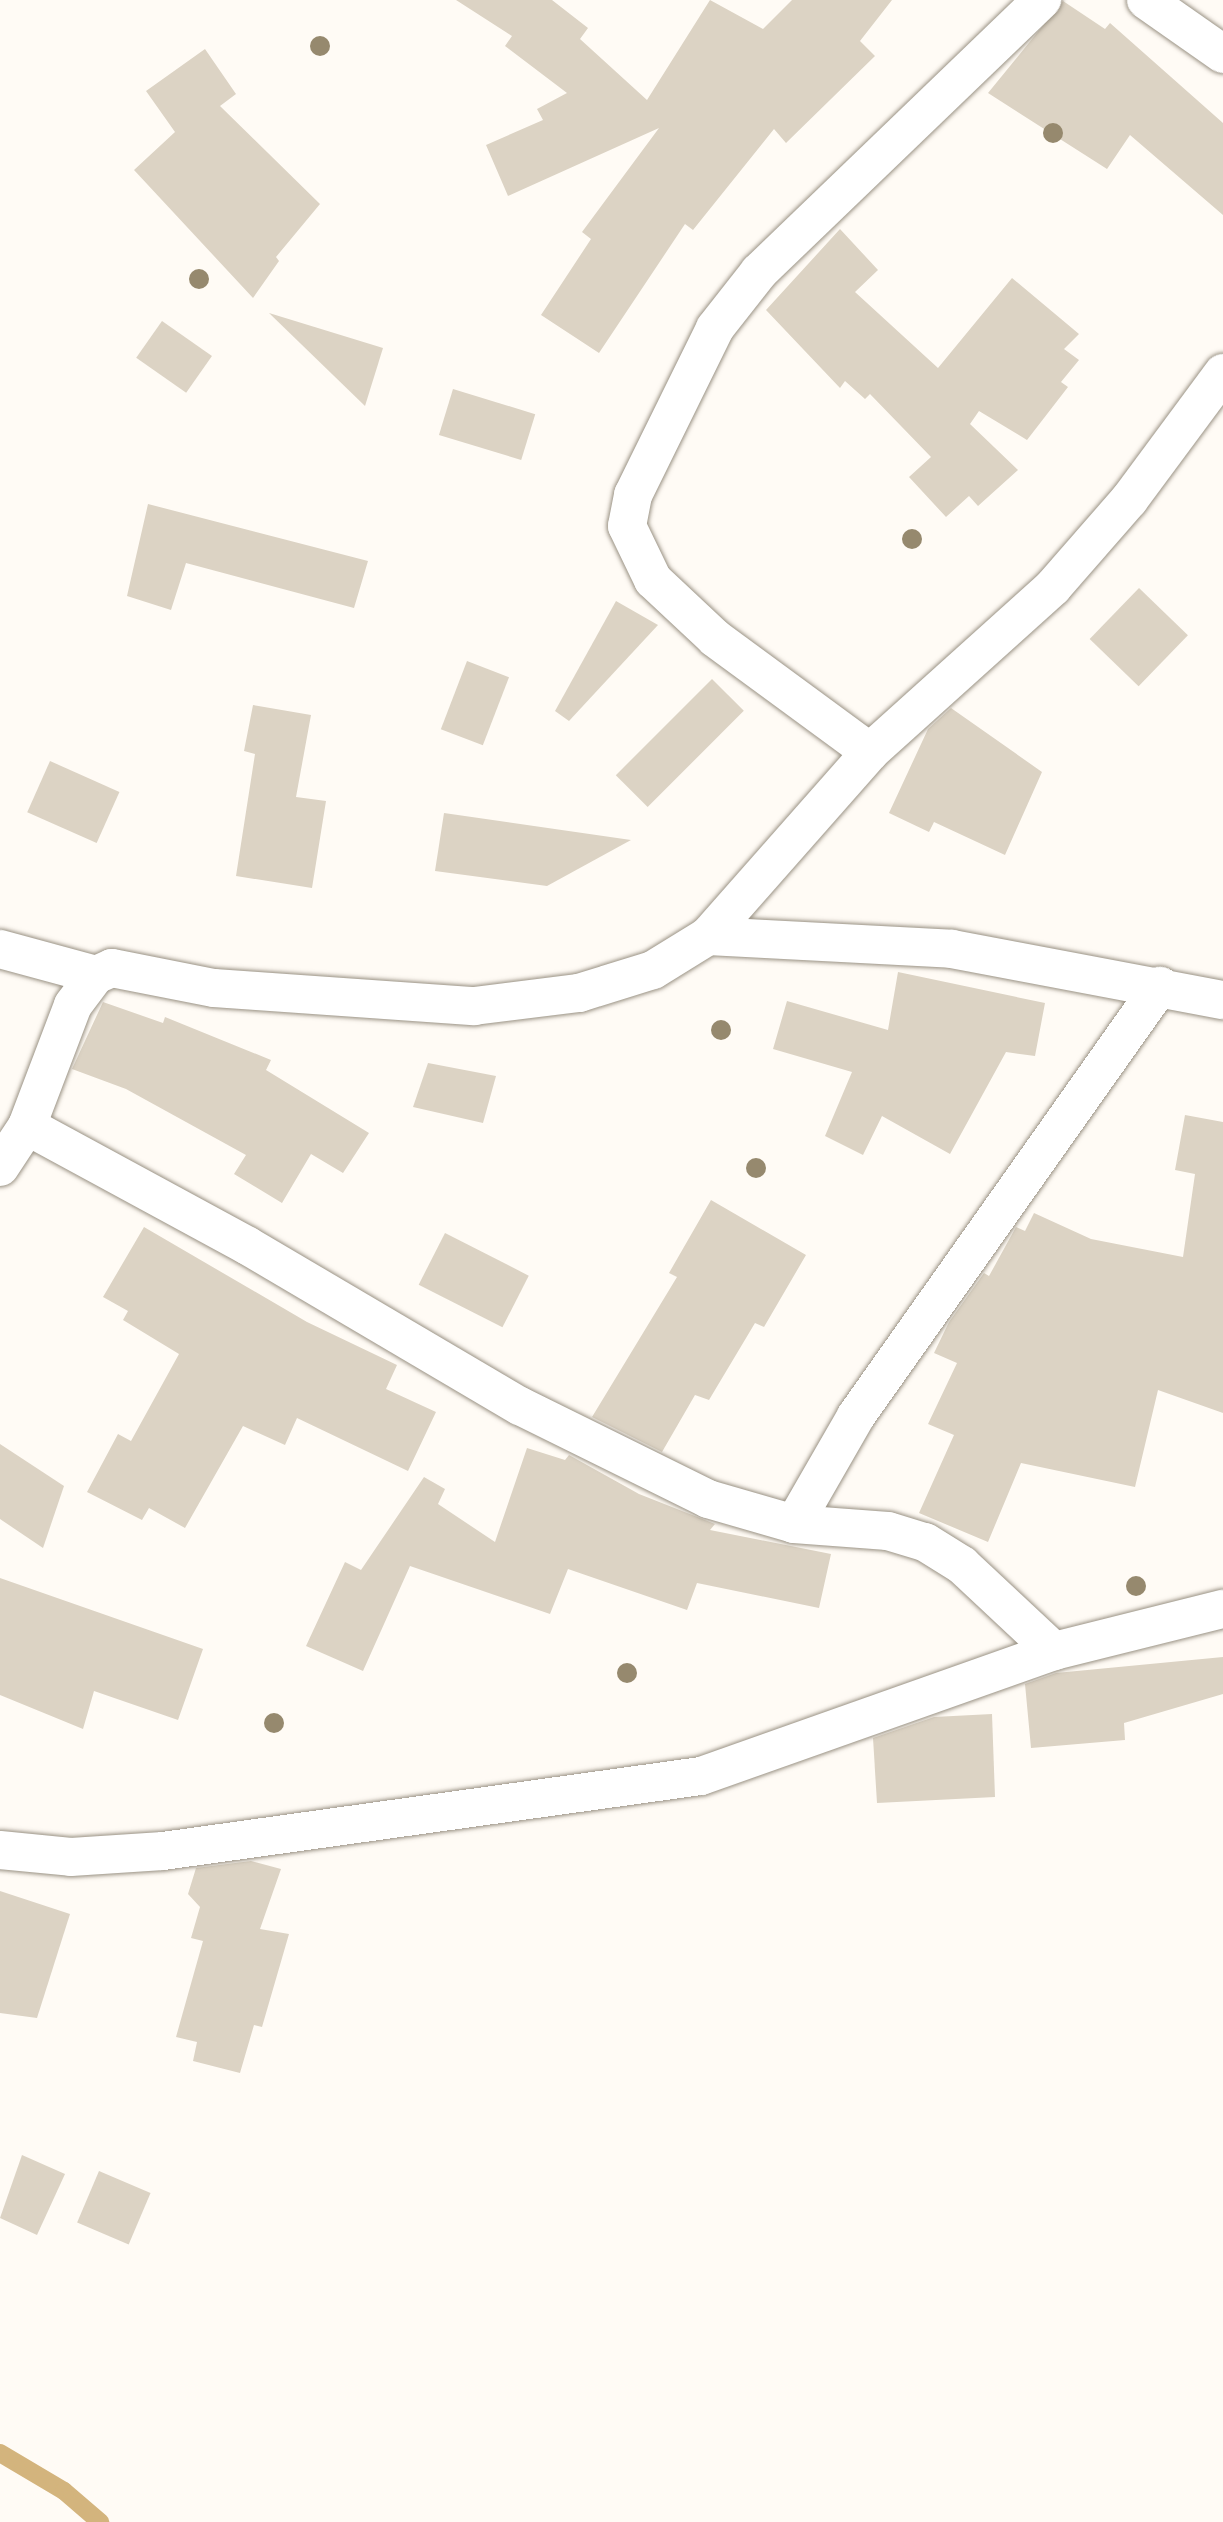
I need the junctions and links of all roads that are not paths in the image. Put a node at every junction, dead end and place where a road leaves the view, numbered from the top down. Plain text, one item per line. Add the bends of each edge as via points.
1 (1042, 0) edge
2 (1146, 0) edge
3 (1223, 54) edge
4 (1223, 373) edge
5 (870, 751) junction
6 (708, 936) junction
7 (0, 949) edge
8 (96, 975) junction
9 (1160, 986) junction
10 (1223, 1000) edge
11 (26, 1126) junction
12 (0, 1167) edge
13 (794, 1524) junction
14 (1223, 1609) edge
15 (1054, 1651) junction
16 (0, 1850) edge

1 - 5 street via 760,272 715,328 633,495 627,526 653,580 715,638
2 - 3 street
4 - 5 street via 1129,500 1053,587
5 - 6 street
6 - 8 street via 653,970 579,993 474,1006 214,988 112,968
6 - 9 street via 952,949
7 - 8 street
8 - 11 street via 73,1005
9 - 10 street
9 - 13 street via 856,1416
11 - 12 street
11 - 13 street via 248,1246 520,1406 708,1499
13 - 15 street via 888,1531 925,1542 962,1565
14 - 15 street
15 - 16 street via 701,1776 163,1852 71,1857

